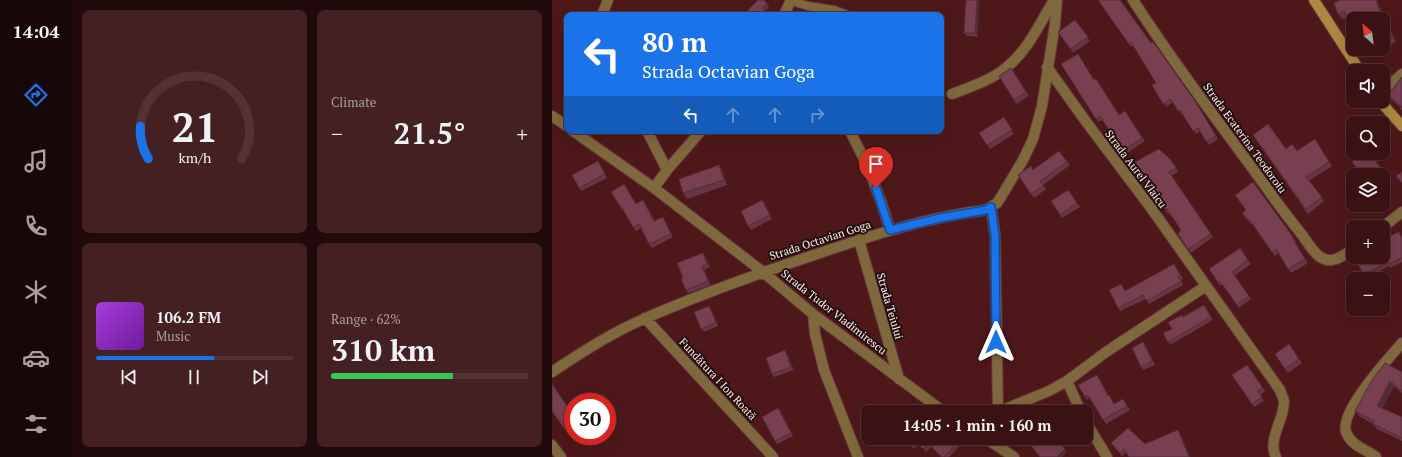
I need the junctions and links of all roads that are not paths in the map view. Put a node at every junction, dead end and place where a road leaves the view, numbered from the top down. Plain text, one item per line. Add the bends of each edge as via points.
1 (608, 0) edge
2 (1056, 0) edge
3 (1133, 0) edge
4 (1314, 0) edge
5 (791, 1) edge
6 (603, 12) edge
7 (786, 12) edge
8 (839, 12) edge
9 (1355, 64) edge
10 (1047, 67) junction
11 (1402, 74) edge
12 (1390, 85) edge
13 (952, 94) dead end
14 (1386, 108) edge
15 (552, 116) edge
16 (564, 124) edge
17 (1402, 126) edge
18 (577, 134) edge
19 (649, 134) edge
20 (698, 134) edge
21 (851, 134) edge
22 (667, 170) junction
23 (654, 188) junction
24 (991, 207) junction
25 (1402, 212) edge
26 (1390, 221) edge
27 (890, 230) junction
28 (858, 240) junction
29 (1346, 255) edge
30 (763, 272) junction
31 (1206, 286) junction
32 (812, 314) junction
33 (646, 318) junction
34 (1402, 343) edge
35 (552, 372) edge
36 (899, 378) junction
37 (1067, 381) junction
38 (935, 405) edge
39 (998, 405) edge
40 (1015, 405) edge
41 (1078, 405) edge
42 (1093, 434) edge
43 (552, 445) edge
44 (1000, 445) edge
45 (561, 457) edge
46 (774, 457) edge
47 (858, 457) edge
48 (1014, 457) edge
49 (1107, 457) edge
50 (1276, 457) edge
51 (1376, 457) edge

1 - 6 street
2 - 10 street via 1055,24
2 - 13 street via 1026,47 1007,68
3 - 29 street, Strada Ecaterina Teodoroiu via 1314,251 1321,258 1330,260
4 - 9 main road
5 - 7 street
5 - 8 street
10 - 24 street via 1042,106 1033,139 1001,196
10 - 31 street, Strada Aurel Vlaicu
11 - 12 street
14 - 17 main road
15 - 16 street
18 - 23 street, Strada Tudor Vladimirescu
19 - 22 street
20 - 22 street
21 - 27 street via 874,182
22 - 23 street
23 - 30 street, Strada Tudor Vladimirescu
24 - 27 street, Strada Octavian Goga
24 - 39 street via 995,235
25 - 26 street
27 - 28 street, Strada Octavian Goga
28 - 30 street, Strada Octavian Goga
28 - 36 street, Strada Teiului
30 - 32 street, Strada Tudor Vladimirescu
30 - 33 street, Strada Octavian Goga
31 - 37 street
31 - 50 street, Strada Aurel Vlaicu via 1280,390 1284,401 1274,440
32 - 36 street, Strada Tudor Vladimirescu
32 - 47 street via 824,370
33 - 35 street, Strada Octavian Goga via 605,339
33 - 46 street, Fundătura I Ion Roată
34 - 51 street via 1370,380 1346,421 1346,431 1354,444
36 - 38 street, Strada Tudor Vladimirescu
37 - 40 street
37 - 41 street
42 - 49 street
43 - 45 street
44 - 48 street

